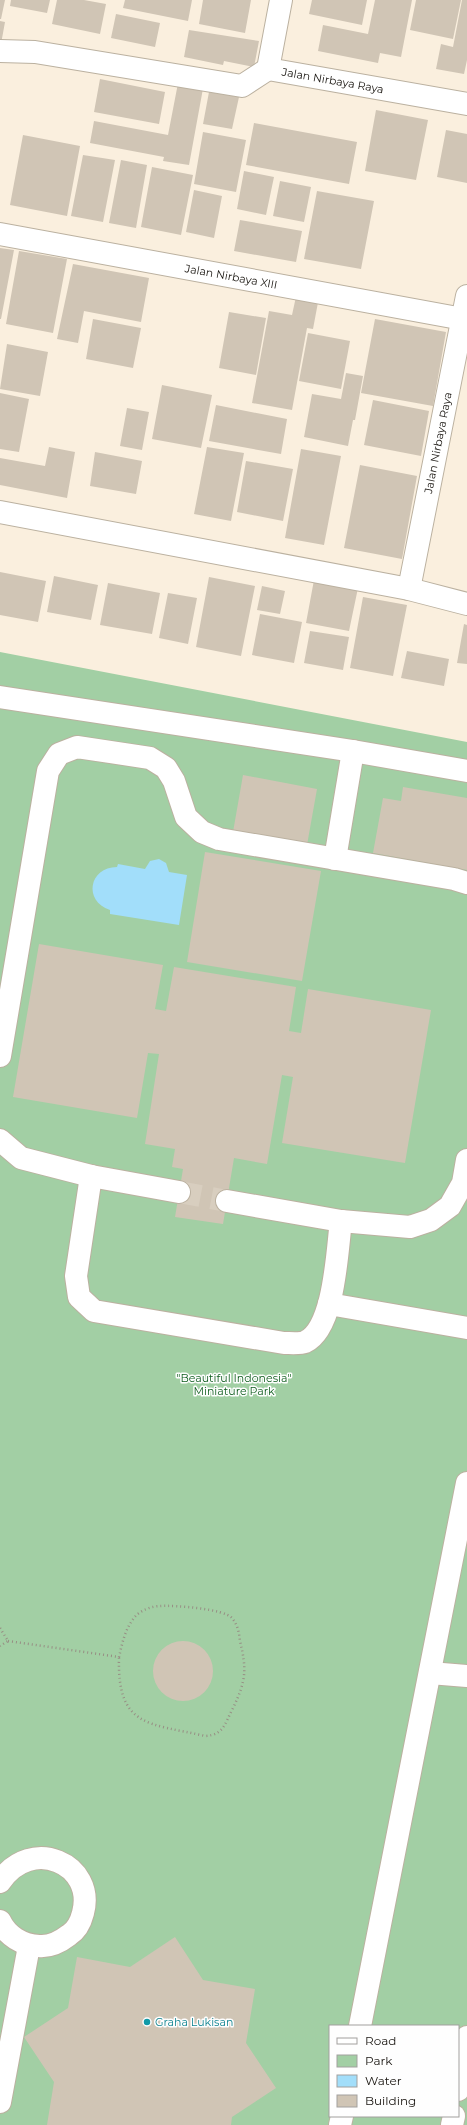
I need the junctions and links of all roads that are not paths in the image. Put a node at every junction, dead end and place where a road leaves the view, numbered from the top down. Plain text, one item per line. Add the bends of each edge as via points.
1 (281, 0) edge
2 (0, 52) edge
3 (268, 69) junction
4 (467, 104) edge
5 (0, 234) edge
6 (467, 296) edge
7 (463, 333) edge
8 (0, 512) edge
9 (409, 589) junction
10 (467, 604) edge
11 (0, 697) edge
12 (353, 751) junction
13 (467, 771) edge
14 (335, 859) junction
15 (467, 883) edge
16 (0, 1056) edge
17 (0, 1140) edge
18 (467, 1160) edge
19 (91, 1176) junction
20 (179, 1192) tunnel mouth
21 (227, 1201) tunnel mouth
22 (341, 1221) junction
23 (329, 1304) junction
24 (467, 1328) edge
25 (467, 1483) edge
26 (430, 1673) junction
27 (467, 1676) edge
28 (0, 1882) edge
29 (0, 1921) edge
30 (29, 1946) junction
31 (360, 2025) edge
32 (467, 2037) edge
33 (459, 2084) edge
34 (0, 2102) edge

1 - 3 street, Jalan Nirbaya Raya
2 - 3 street via 35,52 242,86
3 - 4 street, Jalan Nirbaya Raya
5 - 7 street, Jalan Nirbaya XIII
6 - 7 street, Jalan Nirbaya Raya
7 - 9 street, Jalan Nirbaya Raya
8 - 9 street
9 - 10 street
11 - 12 street
12 - 13 street
12 - 14 street
14 - 15 street
14 - 16 street via 219,839 202,832 186,817 174,781 166,768 150,758 77,747 59,754 48,771
17 - 19 street via 21,1158
18 - 22 street via 463,1183 450,1206 431,1220 410,1227
19 - 20 street
19 - 23 street via 76,1276 78,1297 94,1311 284,1343 305,1342 318,1331
21 - 22 street
22 - 23 street
23 - 24 street
25 - 26 street
26 - 27 street
26 - 31 street
28 - 30 street via 7,1871 20,1862 35,1857 65,1865 76,1876 83,1889 85,1905 81,1920 73,1933 60,1942 45,1947
29 - 30 street via 3,1928 15,1939
30 - 34 street
32 - 33 street

